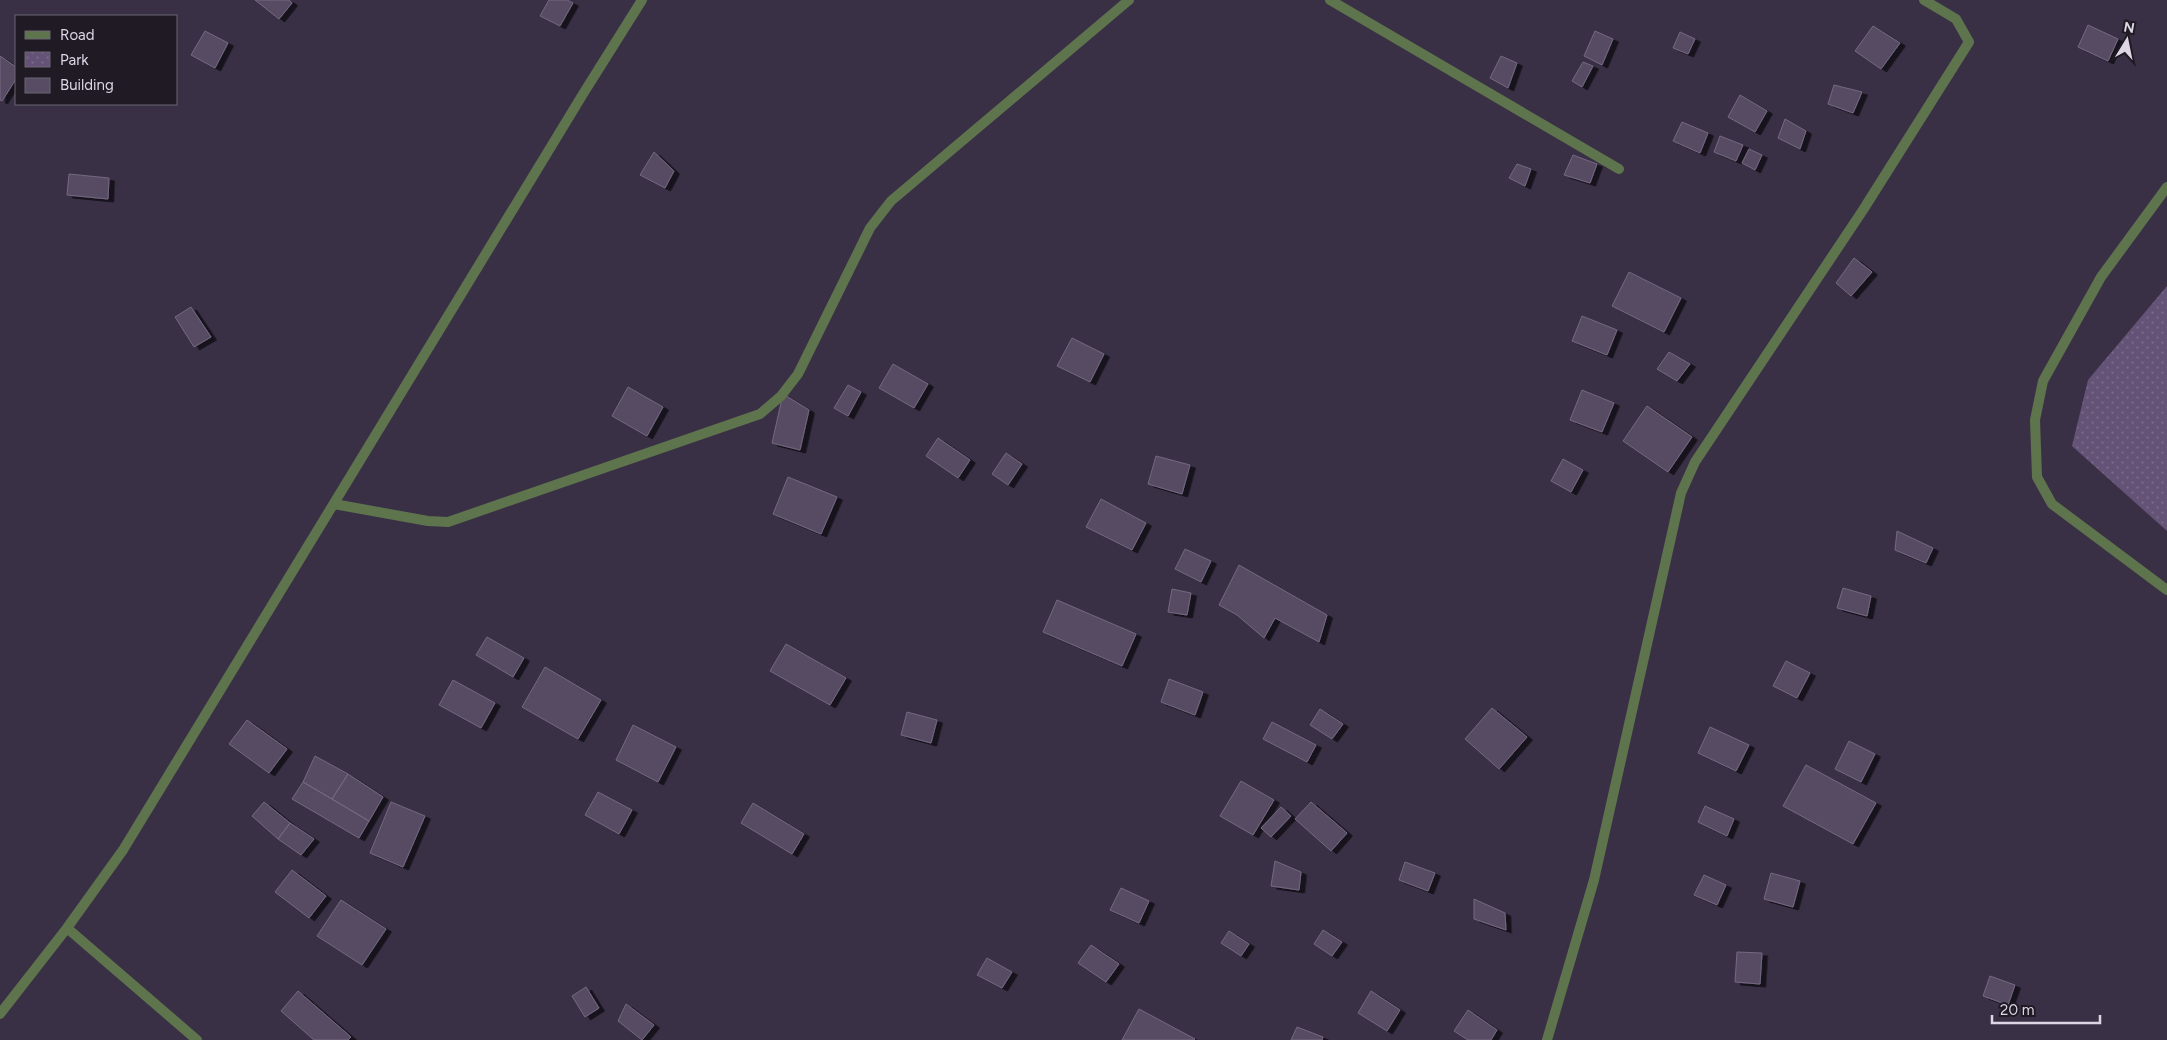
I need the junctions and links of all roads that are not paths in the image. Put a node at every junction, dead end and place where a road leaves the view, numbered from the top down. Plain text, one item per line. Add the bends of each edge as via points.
1 (642, 0) edge
2 (1129, 0) edge
3 (1330, 0) edge
4 (1924, 0) edge
5 (1618, 168) dead end
6 (2167, 187) edge
7 (334, 504) junction
8 (2167, 590) edge
9 (67, 928) junction
10 (0, 1014) edge
11 (197, 1040) edge
12 (1547, 1040) edge

1 - 7 street
2 - 7 street via 891,201 870,228 798,374 781,396 760,414 448,522 428,522
3 - 5 street
4 - 12 street via 1956,19 1969,42 1863,210 1695,462 1681,493 1594,880
6 - 8 street via 2096,286 2043,381 2035,420 2037,477 2052,504
7 - 9 street via 123,850
9 - 10 street
9 - 11 street

